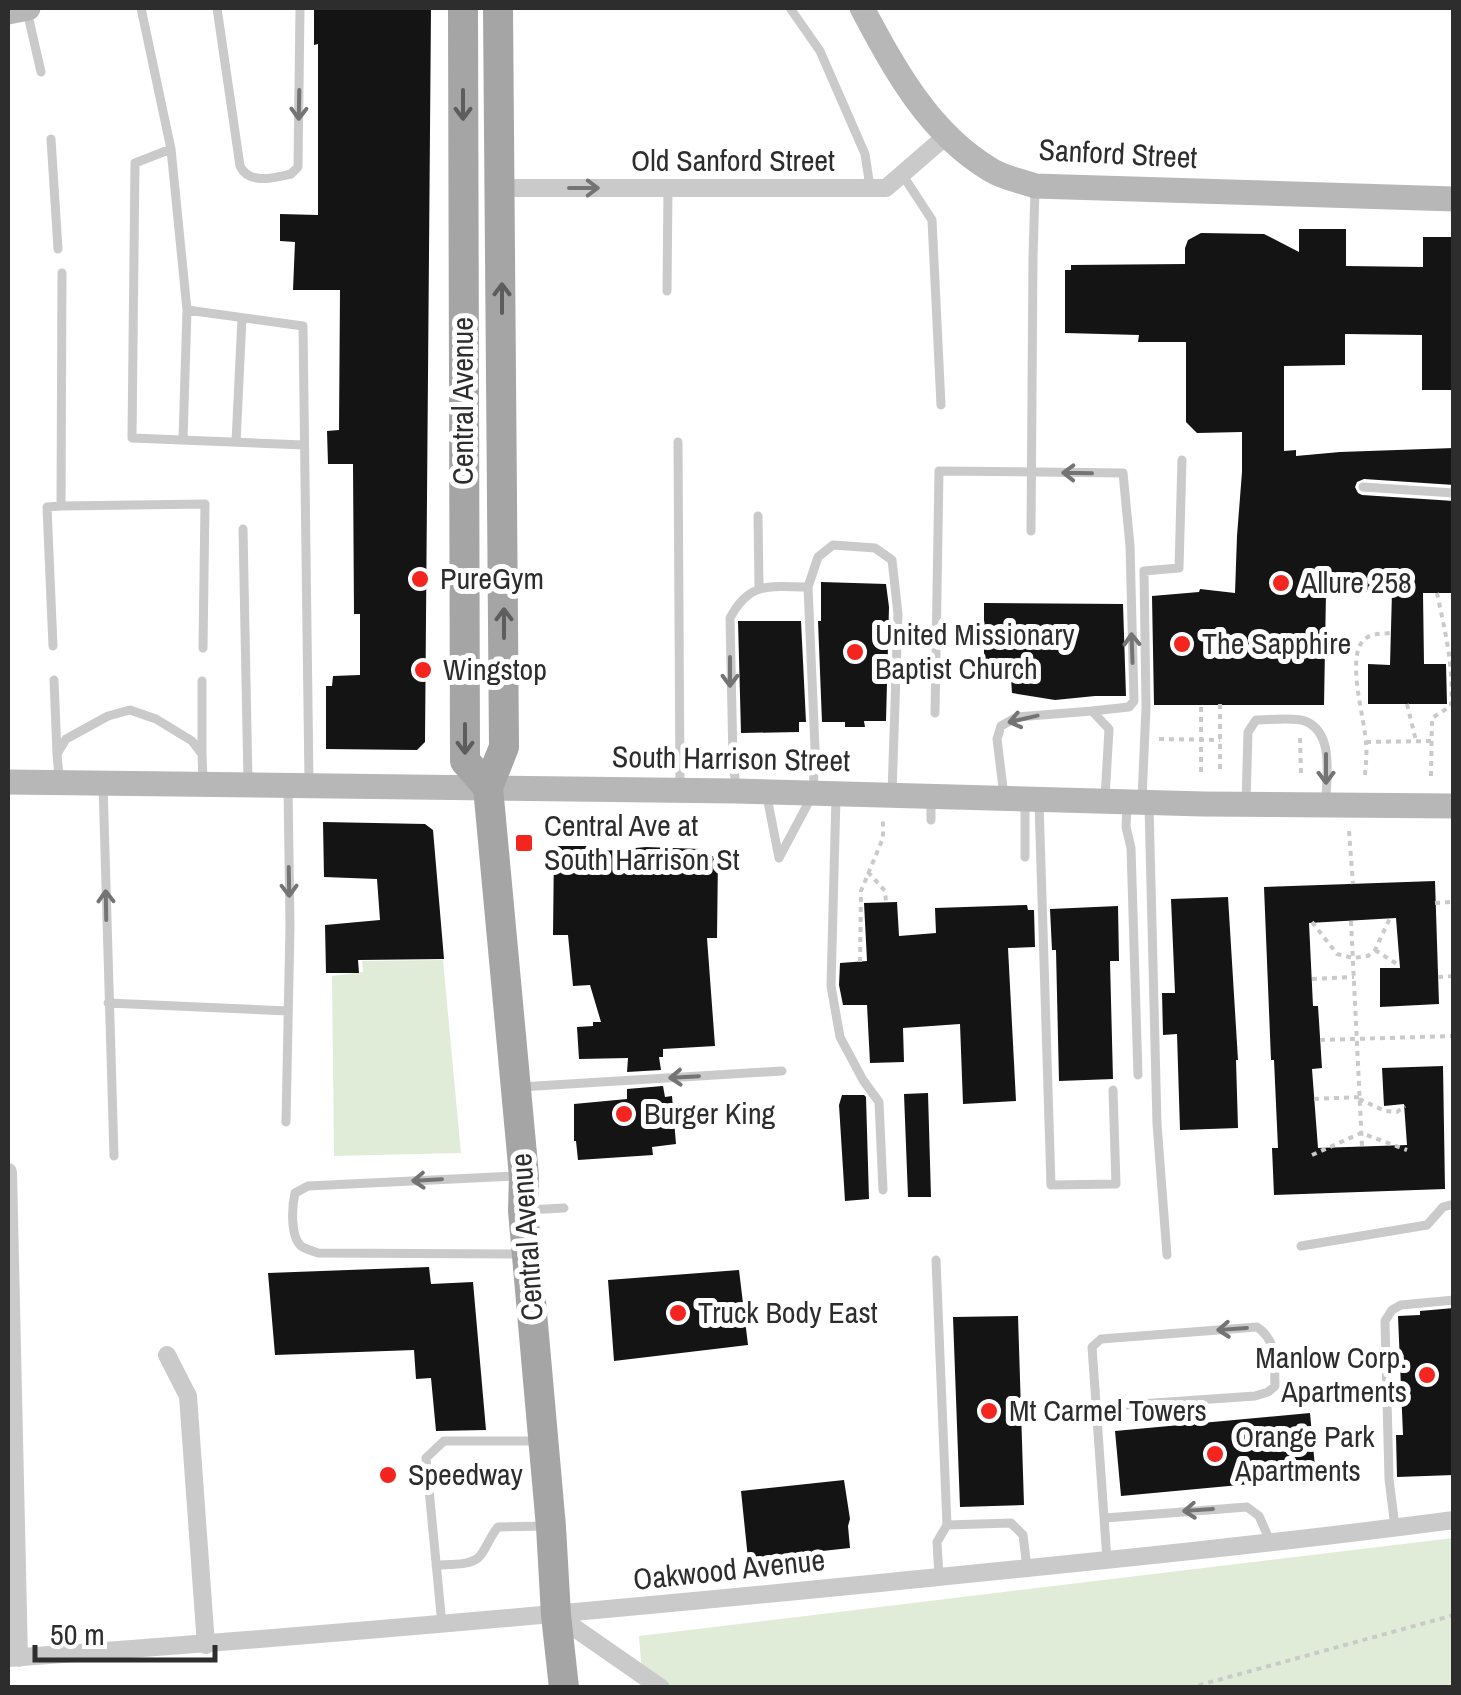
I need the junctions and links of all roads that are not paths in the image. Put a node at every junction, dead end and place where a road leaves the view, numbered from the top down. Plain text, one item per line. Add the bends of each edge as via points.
1 (27, 8) edge
2 (141, 8) edge
3 (217, 8) edge
4 (300, 8) edge
5 (463, 8) edge
6 (498, 8) edge
7 (790, 8) edge
8 (862, 8) edge
9 (8, 12) edge
10 (40, 72) dead end
11 (946, 136) junction
12 (51, 139) dead end
13 (171, 149) junction
14 (902, 174) junction
15 (1036, 186) junction
16 (870, 187) junction
17 (501, 188) junction
18 (668, 189) junction
19 (1454, 199) edge
20 (58, 249) dead end
21 (62, 274) dead end
22 (667, 292) dead end
23 (187, 310) junction
24 (242, 318) junction
25 (940, 404) dead end
26 (183, 440) junction
27 (236, 442) junction
28 (678, 442) dead end
29 (304, 444) junction
30 (1182, 460) dead end
31 (1032, 472) junction
32 (1363, 487) dead end
33 (1454, 493) edge
34 (61, 506) junction
35 (758, 516) dead end
36 (242, 528) dead end
37 (1031, 531) dead end
38 (760, 587) junction
39 (808, 587) junction
40 (53, 646) dead end
41 (203, 648) dead end
42 (54, 680) dead end
43 (202, 680) dead end
44 (1092, 711) junction
45 (935, 714) dead end
46 (58, 754) junction
47 (202, 754) junction
48 (8, 782) edge
49 (59, 782) junction
50 (103, 783) junction
51 (203, 784) junction
52 (248, 785) junction
53 (298, 785) junction
54 (488, 787) junction
55 (680, 791) junction
56 (736, 791) junction
57 (766, 793) junction
58 (824, 794) junction
59 (1023, 799) junction
60 (1131, 802) junction
61 (1246, 804) junction
62 (887, 805) junction
63 (1326, 805) junction
64 (1454, 806) edge
65 (1025, 857) dead end
66 (108, 1003) junction
67 (288, 1011) junction
68 (782, 1071) dead end
69 (1138, 1075) dead end
70 (516, 1087) junction
71 (1112, 1090) dead end
72 (286, 1122) dead end
73 (114, 1156) dead end
74 (8, 1172) edge
75 (524, 1176) junction
76 (883, 1190) dead end
77 (1454, 1204) edge
78 (564, 1208) dead end
79 (523, 1210) junction
80 (1301, 1246) dead end
81 (527, 1254) junction
82 (1167, 1254) dead end
83 (936, 1260) dead end
84 (1454, 1300) edge
85 (167, 1355) dead end
86 (1097, 1407) junction
87 (542, 1440) junction
88 (1105, 1518) junction
89 (1454, 1520) edge
90 (948, 1525) junction
91 (551, 1526) junction
92 (1395, 1528) junction
93 (1271, 1544) junction
94 (1107, 1560) junction
95 (436, 1565) junction
96 (1026, 1568) junction
97 (938, 1577) junction
98 (556, 1614) junction
99 (442, 1624) junction
100 (206, 1645) junction
101 (13, 1658) edge
102 (564, 1688) edge
103 (661, 1688) edge

1 - 9 main road
1 - 10 lane
2 - 13 lane
4 -> 3 lane via 298,167 291,174 252,178 240,166
5 -> 54 main road, Central Avenue via 465,755
6 - 17 main road, Central Avenue
7 - 16 lane via 820,51 866,154
8 - 11 main road, Sanford Street via 889,59
11 - 14 street, Old Sanford Street
11 - 15 main road, Sanford Street via 994,172
12 - 20 lane
13 - 23 lane
13 - 26 lane via 135,163 132,438
14 - 16 street, Old Sanford Street via 886,188
14 - 25 lane via 932,220
15 - 19 main road, Sanford Street
15 - 31 lane
16 - 18 street, Old Sanford Street
17 -> 18 street, Old Sanford Street
54 -> 17 main road, Central Avenue via 504,747
18 - 22 lane
21 - 34 lane
23 - 24 lane
23 - 26 lane
24 - 27 lane
24 - 29 lane via 302,326
26 - 27 lane
27 - 29 lane
28 - 55 lane
29 - 53 lane
30 - 60 lane via 1179,568 1144,571 1144,739
31 - 37 lane
44 -> 31 lane via 1134,701 1123,473
31 - 45 lane via 939,470
32 - 33 lane
34 - 40 lane via 46,507
34 - 41 lane via 205,504
35 - 38 lane
36 - 52 lane
38 - 39 lane
38 -> 56 lane via 730,618
39 - 58 lane via 815,748
39 - 62 lane via 818,558 833,545 875,548 892,560 898,614
42 - 46 lane
43 - 47 lane
44 -> 59 lane via 1017,717 1001,726 997,738
44 - 60 lane via 1109,728
46 - 47 lane via 66,739 130,710 156,718
46 - 49 lane
47 - 51 lane
48 - 49 main road, South Harrison Street
49 - 50 main road, South Harrison Street
50 - 51 main road, South Harrison Street
66 -> 50 lane
51 - 52 main road, South Harrison Street
52 - 53 main road, South Harrison Street
53 - 54 main road, South Harrison Street
53 -> 67 lane
54 - 55 main road, South Harrison Street
54 - 70 main road, Central Avenue
55 - 56 main road, South Harrison Street
56 - 57 main road, South Harrison Street
57 - 58 main road, South Harrison Street
57 - 58 lane via 779,858
58 - 62 main road, South Harrison Street
58 - 76 lane via 832,986 840,1037 879,1102
59 - 60 main road, South Harrison Street
59 - 62 main road, South Harrison Street
59 - 65 lane
59 - 71 lane via 1051,1185 1116,1184
60 - 61 main road, South Harrison Street
60 - 69 lane via 1126,827
60 - 82 lane
61 - 63 main road, South Harrison Street
61 -> 63 lane via 1248,732 1256,720 1304,720 1326,748
63 - 64 main road, South Harrison Street
66 - 67 lane
66 - 73 lane
67 - 72 lane
68 -> 70 lane
70 - 75 main road, Central Avenue
74 - 101 street
75 - 79 main road, Central Avenue
75 -> 81 lane via 308,1186 295,1193 292,1210 296,1239 318,1254
77 - 80 lane via 1428,1225
78 - 79 lane
79 - 81 main road, Central Avenue
81 - 87 main road, Central Avenue
83 - 90 lane
84 - 92 lane via 1401,1305 1386,1322
85 - 100 street via 188,1396
86 -> 86 lane via 1268,1392 1275,1386 1273,1345 1257,1327 1101,1339 1092,1347
86 - 88 lane
87 - 91 main road, Central Avenue
87 - 95 lane via 444,1442 431,1452 426,1458
93 -> 88 lane via 1247,1506
88 - 94 lane
89 - 92 street, Oakwood Avenue
90 - 96 lane via 1010,1523 1023,1535
90 - 97 lane via 936,1542
91 - 95 lane via 498,1527 481,1556
91 - 98 main road, Central Avenue
92 - 93 street, Oakwood Avenue
93 - 94 street, Oakwood Avenue
94 - 96 street, Oakwood Avenue
95 - 99 lane
96 - 97 street, Oakwood Avenue
97 - 98 street, Oakwood Avenue
98 - 99 street, Oakwood Avenue
98 - 102 main road, Central Avenue
98 - 103 street
99 - 100 street, Oakwood Avenue
100 - 101 street, Oakwood Avenue

